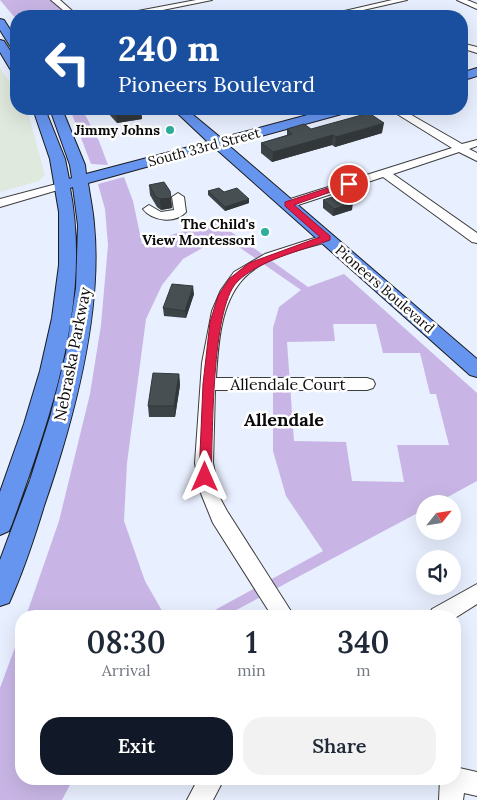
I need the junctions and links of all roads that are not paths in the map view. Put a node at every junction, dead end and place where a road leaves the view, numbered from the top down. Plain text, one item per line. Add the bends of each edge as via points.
1 (55, 0) edge
2 (166, 0) edge
3 (208, 0) edge
4 (403, 0) edge
5 (461, 0) edge
6 (175, 6) junction
7 (477, 7) edge
8 (67, 10) edge
9 (154, 10) edge
10 (181, 10) edge
11 (356, 10) edge
12 (0, 13) edge
13 (10, 21) edge
14 (0, 22) edge
15 (10, 37) edge
16 (0, 43) edge
17 (10, 59) edge
18 (42, 115) edge
19 (59, 115) edge
20 (186, 115) edge
21 (322, 115) edge
22 (404, 115) edge
23 (218, 143) junction
24 (477, 144) edge
25 (460, 149) junction
26 (477, 158) edge
27 (384, 173) junction
28 (73, 182) junction
29 (178, 197) dead end
30 (0, 203) edge
31 (288, 204) junction
32 (149, 209) dead end
33 (326, 238) junction
34 (477, 239) edge
35 (477, 370) edge
36 (209, 384) junction
37 (368, 384) dead end
38 (0, 524) edge
39 (477, 593) edge
40 (0, 594) edge
41 (280, 610) edge
42 (449, 610) edge
43 (461, 781) edge
44 (477, 784) edge
45 (208, 785) edge
46 (452, 785) edge
47 (199, 800) edge
48 (451, 800) edge

1 - 8 street
2 - 6 street
3 - 6 street
4 - 11 street
5 - 7 street
6 - 9 street
6 - 10 street
12 - 13 main road
14 - 15 main road
16 - 17 main road
18 - 28 main road, Nebraska Parkway
19 - 28 main road, Nebraska Parkway via 70,141
20 - 23 main road, Pioneers Boulevard
21 - 23 main road, South 33rd Street
22 - 25 street
23 - 28 main road, South 33rd Street
23 - 31 main road, Pioneers Boulevard
24 - 25 street
25 - 26 street
25 - 27 street
27 - 31 street
27 - 34 street
28 - 30 street
28 - 38 main road, Nebraska Parkway via 67,220 67,268 51,368 38,417
28 - 40 main road, Nebraska Parkway via 85,210 86,272 79,332 55,438
29 - 32 street via 180,212 172,216 158,216
31 - 33 main road, Pioneers Boulevard
33 - 35 main road, Pioneers Boulevard
33 - 36 street via 260,261 232,281 223,296 215,322
36 - 37 street, Allendale Court
36 - 41 street via 204,463 208,493
39 - 42 street
43 - 44 street
45 - 47 street
46 - 48 street

